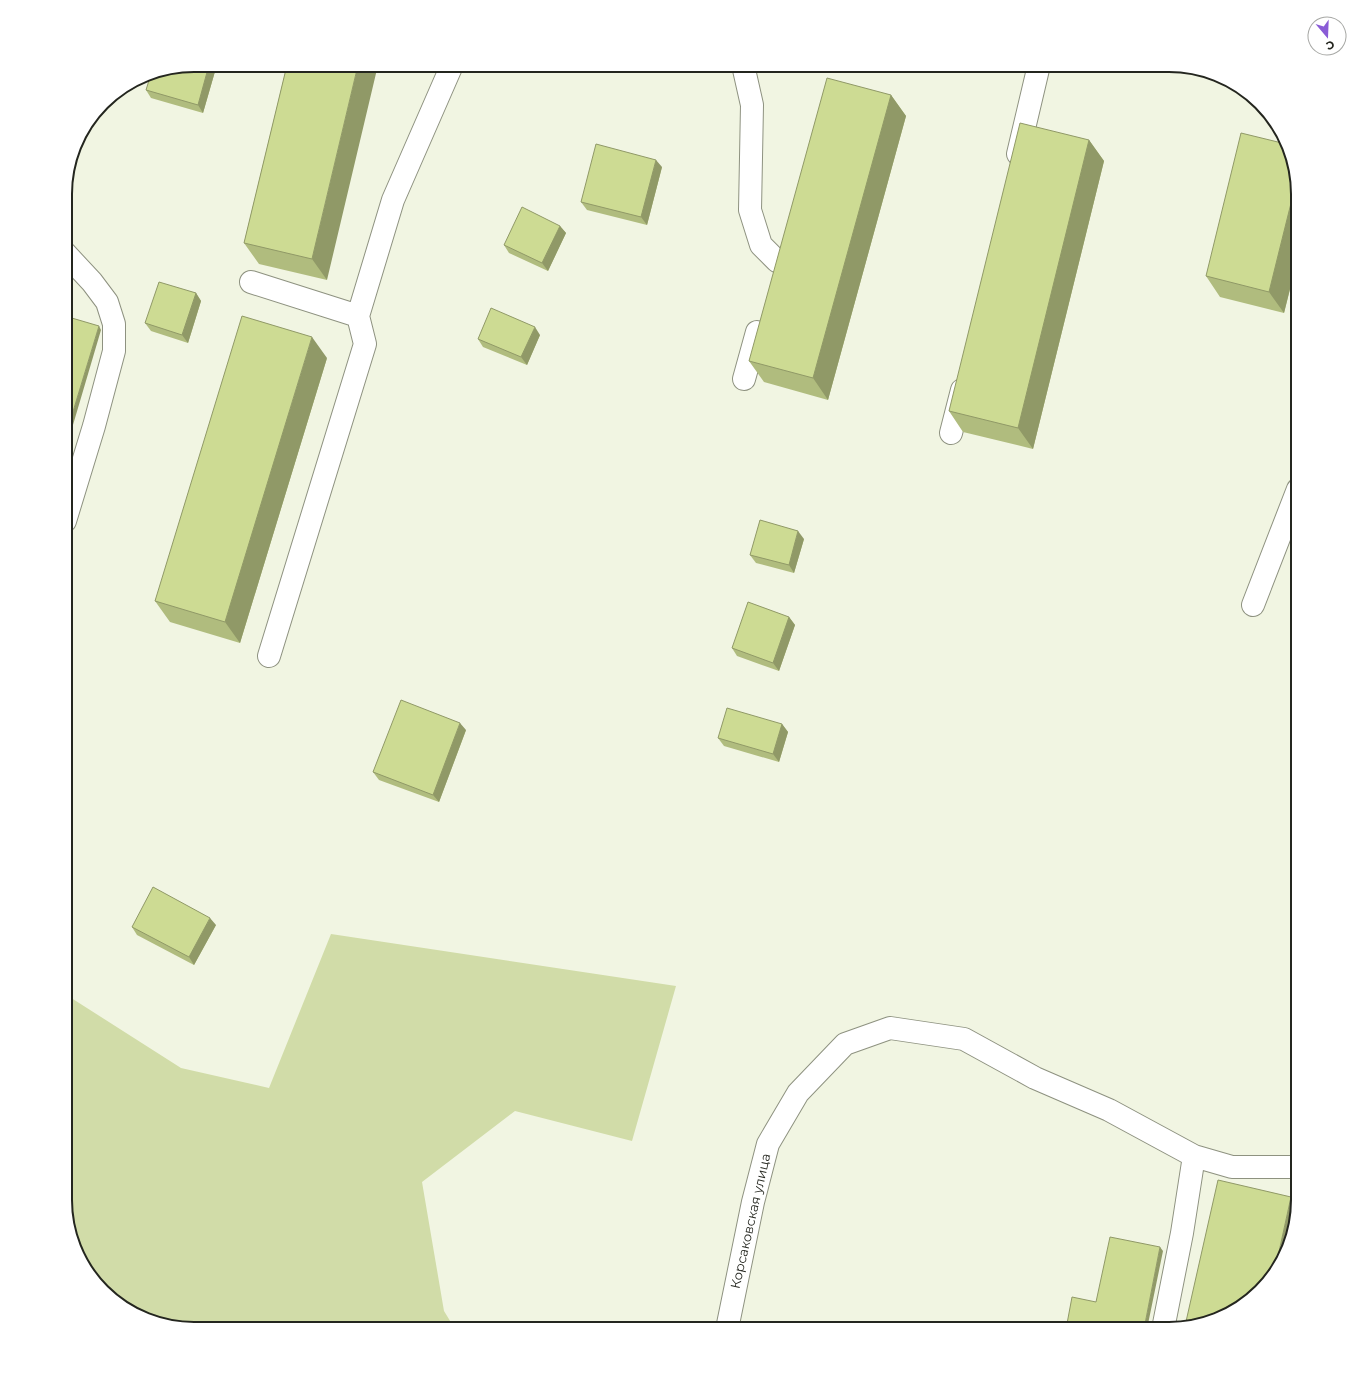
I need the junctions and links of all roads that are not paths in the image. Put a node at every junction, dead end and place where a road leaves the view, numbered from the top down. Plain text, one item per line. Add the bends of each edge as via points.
1 (449, 72) edge
2 (745, 72) edge
3 (1037, 72) edge
4 (1013, 173) edge
5 (784, 238) edge
6 (72, 261) edge
7 (778, 261) junction
8 (251, 282) edge
9 (771, 283) edge
10 (763, 312) edge
11 (358, 316) junction
12 (966, 372) edge
13 (744, 379) dead end
14 (951, 433) edge
15 (72, 498) edge
16 (1291, 507) edge
17 (1253, 605) dead end
18 (270, 656) dead end
19 (1194, 1156) junction
20 (1291, 1166) edge
21 (728, 1322) edge
22 (1164, 1322) edge

1 - 11 street via 393,200
2 - 7 street via 752,105 750,210 761,245
3 - 4 street
5 - 7 street
6 - 15 street via 107,302 114,324 114,351
7 - 9 street
8 - 11 street
10 - 13 street
11 - 18 street via 365,344
12 - 14 street
16 - 17 street
19 - 20 street via 1232,1167
19 - 21 street, Корсаковская улица via 1109,1110 1035,1078 964,1039 890,1028 845,1044 798,1093 768,1144 753,1202
19 - 22 street

